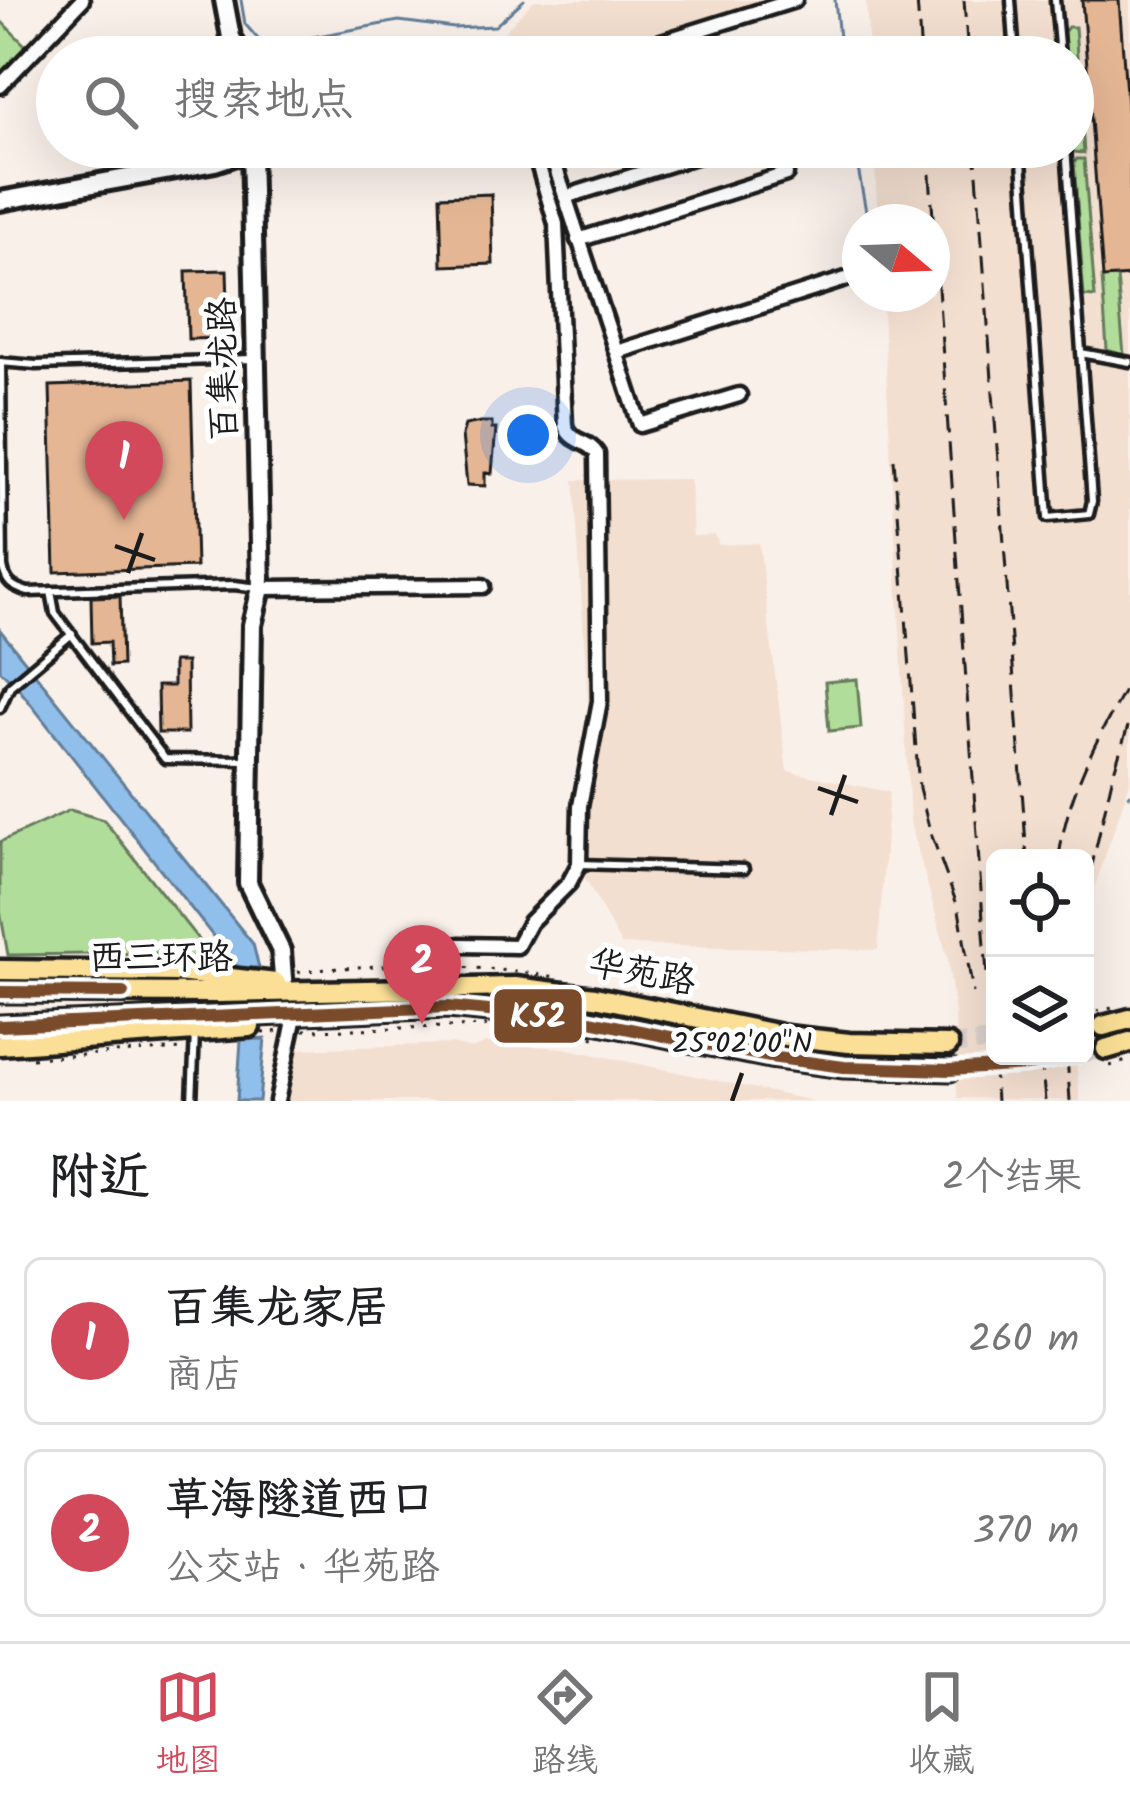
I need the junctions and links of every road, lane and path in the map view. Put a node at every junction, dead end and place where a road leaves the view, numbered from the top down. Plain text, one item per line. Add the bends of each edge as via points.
1 (82, 0) edge
2 (224, 0) edge
3 (795, 0) edge
4 (1011, 0) edge
5 (1055, 0) edge
6 (48, 36) edge
7 (231, 36) edge
8 (681, 36) edge
9 (1014, 36) edge
10 (1058, 36) edge
11 (36, 48) edge
12 (0, 86) edge
13 (118, 168) edge
14 (181, 168) edge
15 (256, 168) edge
16 (539, 168) edge
17 (556, 168) edge
18 (657, 168) edge
19 (784, 168) edge
20 (1023, 168) edge
21 (1068, 168) edge
22 (0, 189) edge
23 (565, 197) junction
24 (0, 201) edge
25 (578, 240) junction
26 (842, 280) edge
27 (617, 352) junction
28 (1082, 353) junction
29 (258, 359) junction
30 (0, 362) edge
31 (1130, 362) edge
32 (739, 394) dead end
33 (1, 568) edge
34 (483, 586) dead end
35 (261, 588) junction
36 (51, 591) junction
37 (72, 634) junction
38 (0, 708) edge
39 (250, 760) junction
40 (579, 864) junction
41 (744, 869) dead end
42 (459, 945) dead end
43 (0, 970) edge
44 (284, 988) junction
45 (0, 992) edge
46 (1130, 1003) edge
47 (1100, 1018) joint
48 (1130, 1019) edge
49 (295, 1023) junction
50 (0, 1026) edge
51 (500, 1026) dead end
52 (262, 1033) dead end
53 (566, 1033) dead end
54 (195, 1040) junction
55 (613, 1041) dead end
56 (1130, 1042) edge
57 (948, 1045) tunnel mouth
58 (0, 1046) edge
59 (1108, 1057) joint
60 (20, 1059) dead end
61 (1130, 1060) edge
62 (950, 1070) tunnel mouth
63 (192, 1101) edge
64 (277, 1101) edge

1 - 6 street
2 - 7 street
3 - 8 street
4 - 9 lane
5 - 10 lane
11 - 12 street
13 - 22 street
14 - 24 street
15 - 29 street, 百集龙路
16 - 40 street via 556,224 566,426 597,454 599,701 580,806
17 - 23 street
18 - 23 street
19 - 25 street via 786,174
20 - 28 lane via 1048,518 1089,514 1092,501
21 - 28 lane
23 - 25 street
25 - 27 street
26 - 27 street
27 - 32 street via 640,425
28 - 31 lane
29 - 30 lane
29 - 35 street, 百集龙路
30 - 33 lane
33 - 36 lane via 14,588
34 - 35 street
35 - 36 lane
35 - 39 street, 百集龙路 via 252,625
36 - 37 lane via 55,613
37 - 38 lane via 10,686
37 - 39 lane via 165,759
39 - 44 street, 百集龙路 via 248,884 281,951
40 - 41 lane
40 - 42 street via 517,946
43 - 44 main road via 177,972
44 - 45 main road, 西三环路
44 - 57 main road, 华苑路 via 515,987 786,1036
46 - 47 path
47 - 48 main road
49 - 50 main road, 西三环路
49 - 51 path
49 - 52 path
49 - 54 main road
49 - 62 main road, 华苑路 via 385,1008 511,1011 770,1058
49 - 64 street
53 - 55 path
54 - 58 main road
54 - 60 path
54 - 63 lane
56 - 59 main road
59 - 61 path

